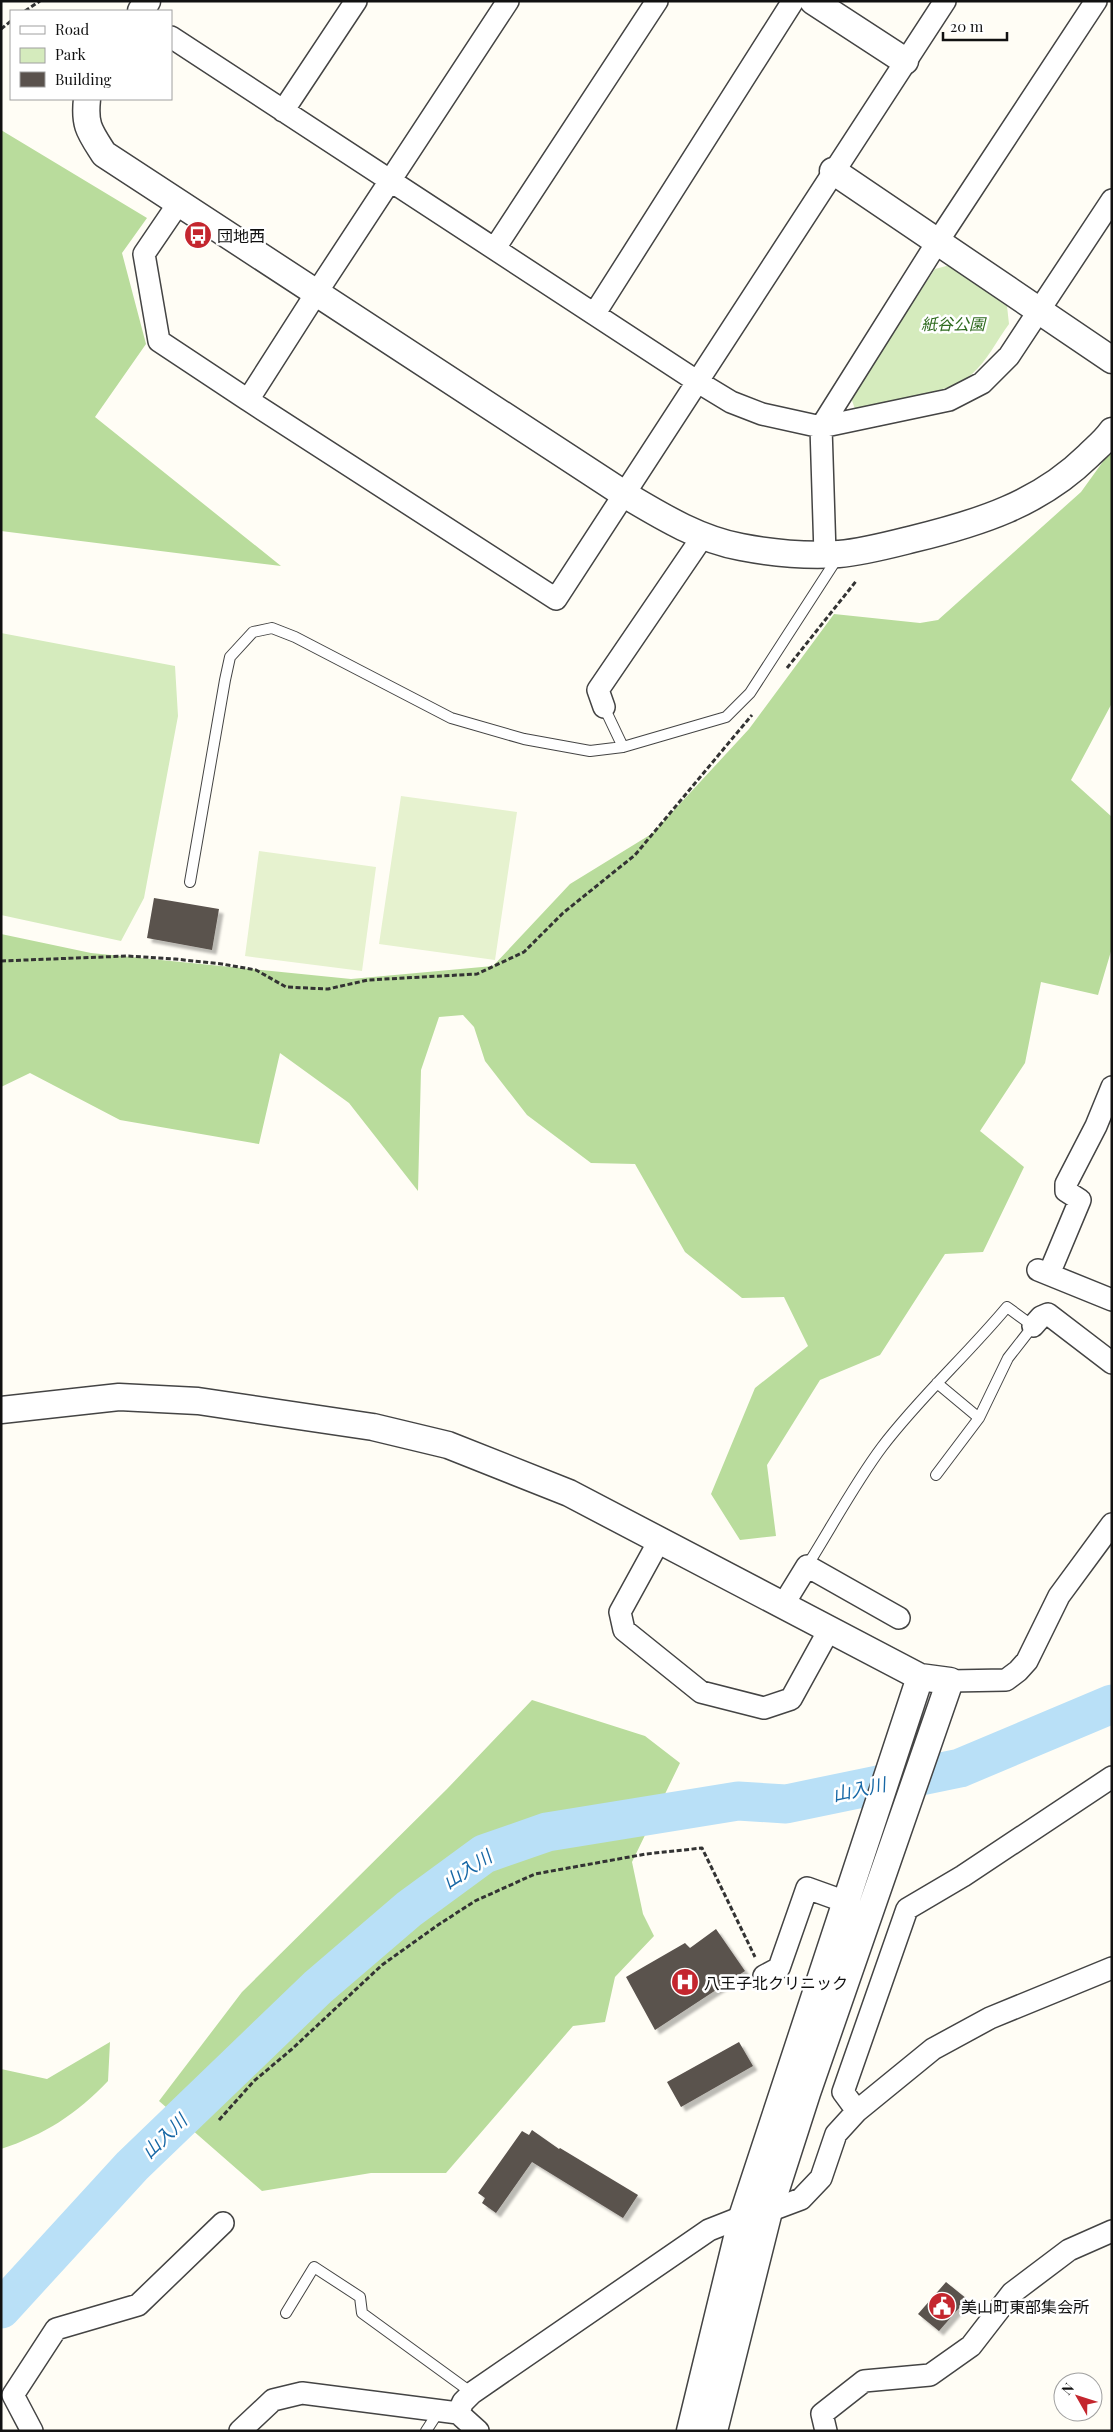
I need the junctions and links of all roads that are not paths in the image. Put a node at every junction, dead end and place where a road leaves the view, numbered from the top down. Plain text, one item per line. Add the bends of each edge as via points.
1 (356, 1) edge
2 (508, 1) edge
3 (657, 1) edge
4 (793, 1) edge
5 (813, 1) edge
6 (945, 1) edge
7 (1096, 1) edge
8 (172, 38) edge
9 (905, 61) junction
10 (87, 100) edge
11 (283, 111) junction
12 (833, 171) junction
13 (391, 181) junction
14 (1112, 200) edge
15 (178, 204) junction
16 (938, 241) junction
17 (495, 248) junction
18 (317, 292) junction
19 (1039, 311) junction
20 (595, 313) junction
21 (1112, 360) edge
22 (698, 382) junction
23 (248, 400) junction
24 (821, 427) junction
25 (1112, 431) edge
26 (624, 494) junction
27 (703, 536) junction
28 (833, 554) junction
29 (604, 707) joint
30 (623, 747) junction
31 (190, 882) dead end
32 (1112, 1087) edge
33 (1104, 1129) edge
34 (1112, 1300) edge
35 (1033, 1326) junction
36 (1112, 1363) edge
37 (937, 1383) junction
38 (1, 1410) edge
39 (979, 1418) junction
40 (936, 1475) dead end
41 (1112, 1524) edge
42 (659, 1540) junction
43 (806, 1566) junction
44 (783, 1605) junction
45 (899, 1618) dead end
46 (829, 1630) junction
47 (920, 1677) junction
48 (950, 1681) junction
49 (1112, 1776) edge
50 (846, 1902) junction
51 (1112, 1968) edge
52 (764, 1976) road end
53 (857, 2111) junction
54 (769, 2211) junction
55 (742, 2217) junction
56 (223, 2223) dead end
57 (1112, 2231) edge
58 (286, 2313) dead end
59 (472, 2393) junction
60 (448, 2412) junction
61 (32, 2431) edge
62 (240, 2431) edge
63 (426, 2431) edge
64 (478, 2431) edge
65 (690, 2431) edge
66 (714, 2431) edge
67 (826, 2431) edge

1 - 11 street
2 - 13 street
3 - 17 street
4 - 20 street
5 - 9 street
6 - 9 street
7 - 16 street
8 - 11 street
9 - 12 street
10 - 15 street via 85,118 90,133 104,154
11 - 13 street
12 - 16 street
12 - 22 street
13 - 17 street
13 - 18 street
14 - 19 street
15 - 18 street
15 - 23 street via 144,254 159,341
16 - 19 street
16 - 24 street
17 - 20 street
18 - 23 street
18 - 26 street
19 - 21 street
19 - 24 street via 1009,356 982,383 949,400
20 - 22 street
22 - 24 street via 731,402 762,414
22 - 26 street
23 - 26 street via 556,599
24 - 28 street
25 - 28 street via 1067,476 1028,501 939,533
26 - 27 street
27 - 28 street via 739,547 798,554
27 - 29 street via 598,690
28 - 30 lane via 750,693 726,717
29 - 30 lane
30 - 31 lane via 590,750 524,739 451,718 295,636 272,628 253,632 230,657
32 - 33 street
33 - 34 street via 1066,1184 1070,1195 1080,1200 1043,1272
35 - 36 street via 1048,1314
35 - 37 lane via 1007,1307
35 - 39 lane via 1008,1358
37 - 39 lane
37 - 43 lane via 882,1447
38 - 42 street via 119,1397 198,1401 373,1427 448,1445 569,1493
39 - 40 lane
41 - 48 street via 1059,1596 1027,1662 1018,1671 1006,1680
42 - 44 street
42 - 46 street via 620,1612 624,1630 701,1692 764,1708 791,1700
43 - 44 street
43 - 45 street
44 - 46 street
46 - 47 street
47 - 48 street
47 - 50 street
48 - 54 street
49 - 53 street via 963,1876 907,1909 843,2092
50 - 52 street via 807,1888 779,1968
50 - 55 street
51 - 53 street via 990,2018 933,2049
53 - 54 street via 836,2134 821,2178 801,2200
54 - 55 street
54 - 66 street
55 - 59 street via 709,2230
55 - 65 street
56 - 61 street via 138,2305 56,2329 13,2395
57 - 67 street via 1069,2250 1012,2293 970,2346 930,2375 864,2381 822,2414
58 - 59 lane via 314,2267 360,2297 362,2313
59 - 60 street
60 - 62 street via 302,2393 273,2400
60 - 63 lane
60 - 64 street

